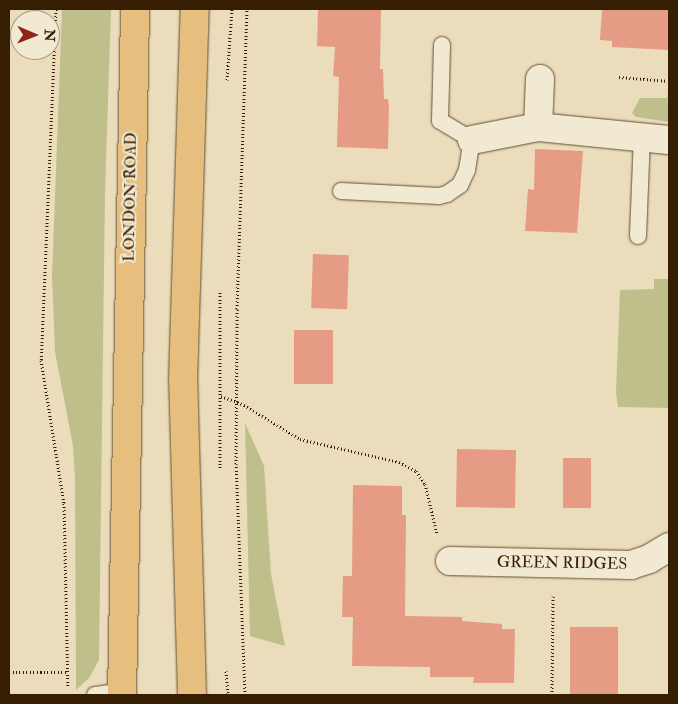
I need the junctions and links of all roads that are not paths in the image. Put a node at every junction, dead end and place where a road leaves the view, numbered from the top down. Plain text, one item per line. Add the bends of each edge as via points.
1 (135, 9) edge
2 (195, 9) edge
3 (442, 45) dead end
4 (540, 79) dead end
5 (538, 127) junction
6 (642, 137) junction
7 (472, 140) junction
8 (669, 140) edge
9 (341, 191) dead end
10 (638, 236) dead end
11 (669, 547) edge
12 (450, 561) road end
13 (122, 693) edge
14 (95, 695) edge
15 (192, 695) edge

1 - 13 highway, LONDON ROAD
2 - 15 highway via 184,381
3 - 7 lane via 440,121
4 - 5 street
5 - 6 street
5 - 7 street
6 - 8 street
6 - 10 lane
7 - 9 lane via 467,170 460,185 447,194
11 - 12 street, GREEN RIDGES via 631,565
13 - 14 lane

